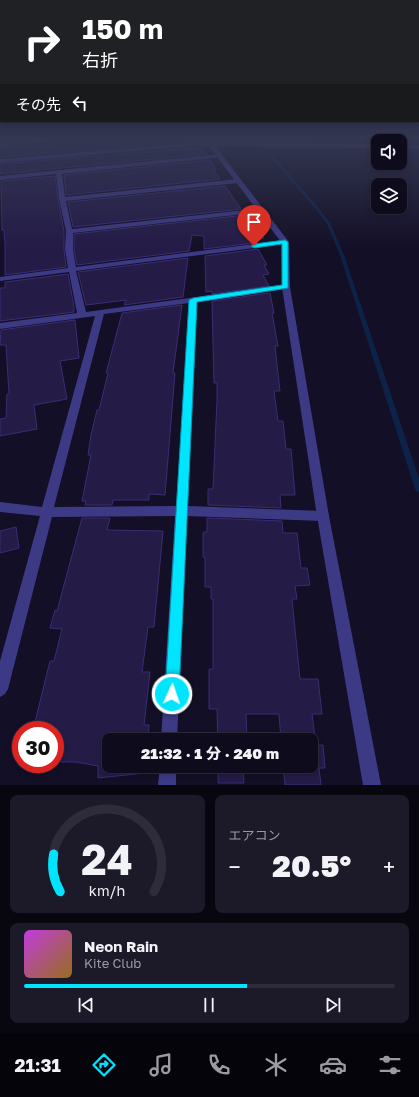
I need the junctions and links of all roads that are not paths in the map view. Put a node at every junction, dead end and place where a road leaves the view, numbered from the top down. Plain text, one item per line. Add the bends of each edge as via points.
1 (40, 175) edge
2 (59, 175) edge
3 (234, 175) edge
4 (0, 178) edge
5 (238, 181) junction
6 (62, 199) junction
7 (262, 210) junction
8 (69, 231) junction
9 (285, 242) junction
10 (72, 269) junction
11 (0, 278) edge
12 (286, 287) junction
13 (193, 300) junction
14 (100, 312) junction
15 (82, 315) junction
16 (0, 326) edge
17 (0, 507) edge
18 (181, 511) junction
19 (47, 512) junction
20 (323, 516) junction
21 (0, 689) edge
22 (170, 733) edge
23 (168, 773) edge
24 (167, 785) edge
25 (372, 785) edge

1 - 4 street
2 - 6 street
3 - 5 street
5 - 6 street
5 - 7 street
6 - 8 street
7 - 8 street
7 - 9 street
8 - 10 street
9 - 10 street
9 - 12 street
10 - 11 street
10 - 15 street
12 - 13 street
12 - 20 street
13 - 14 street
13 - 18 street
14 - 15 street
14 - 19 street
15 - 16 street
17 - 19 street
18 - 19 street
18 - 20 street
18 - 22 street
19 - 21 street
20 - 25 street
23 - 24 street

